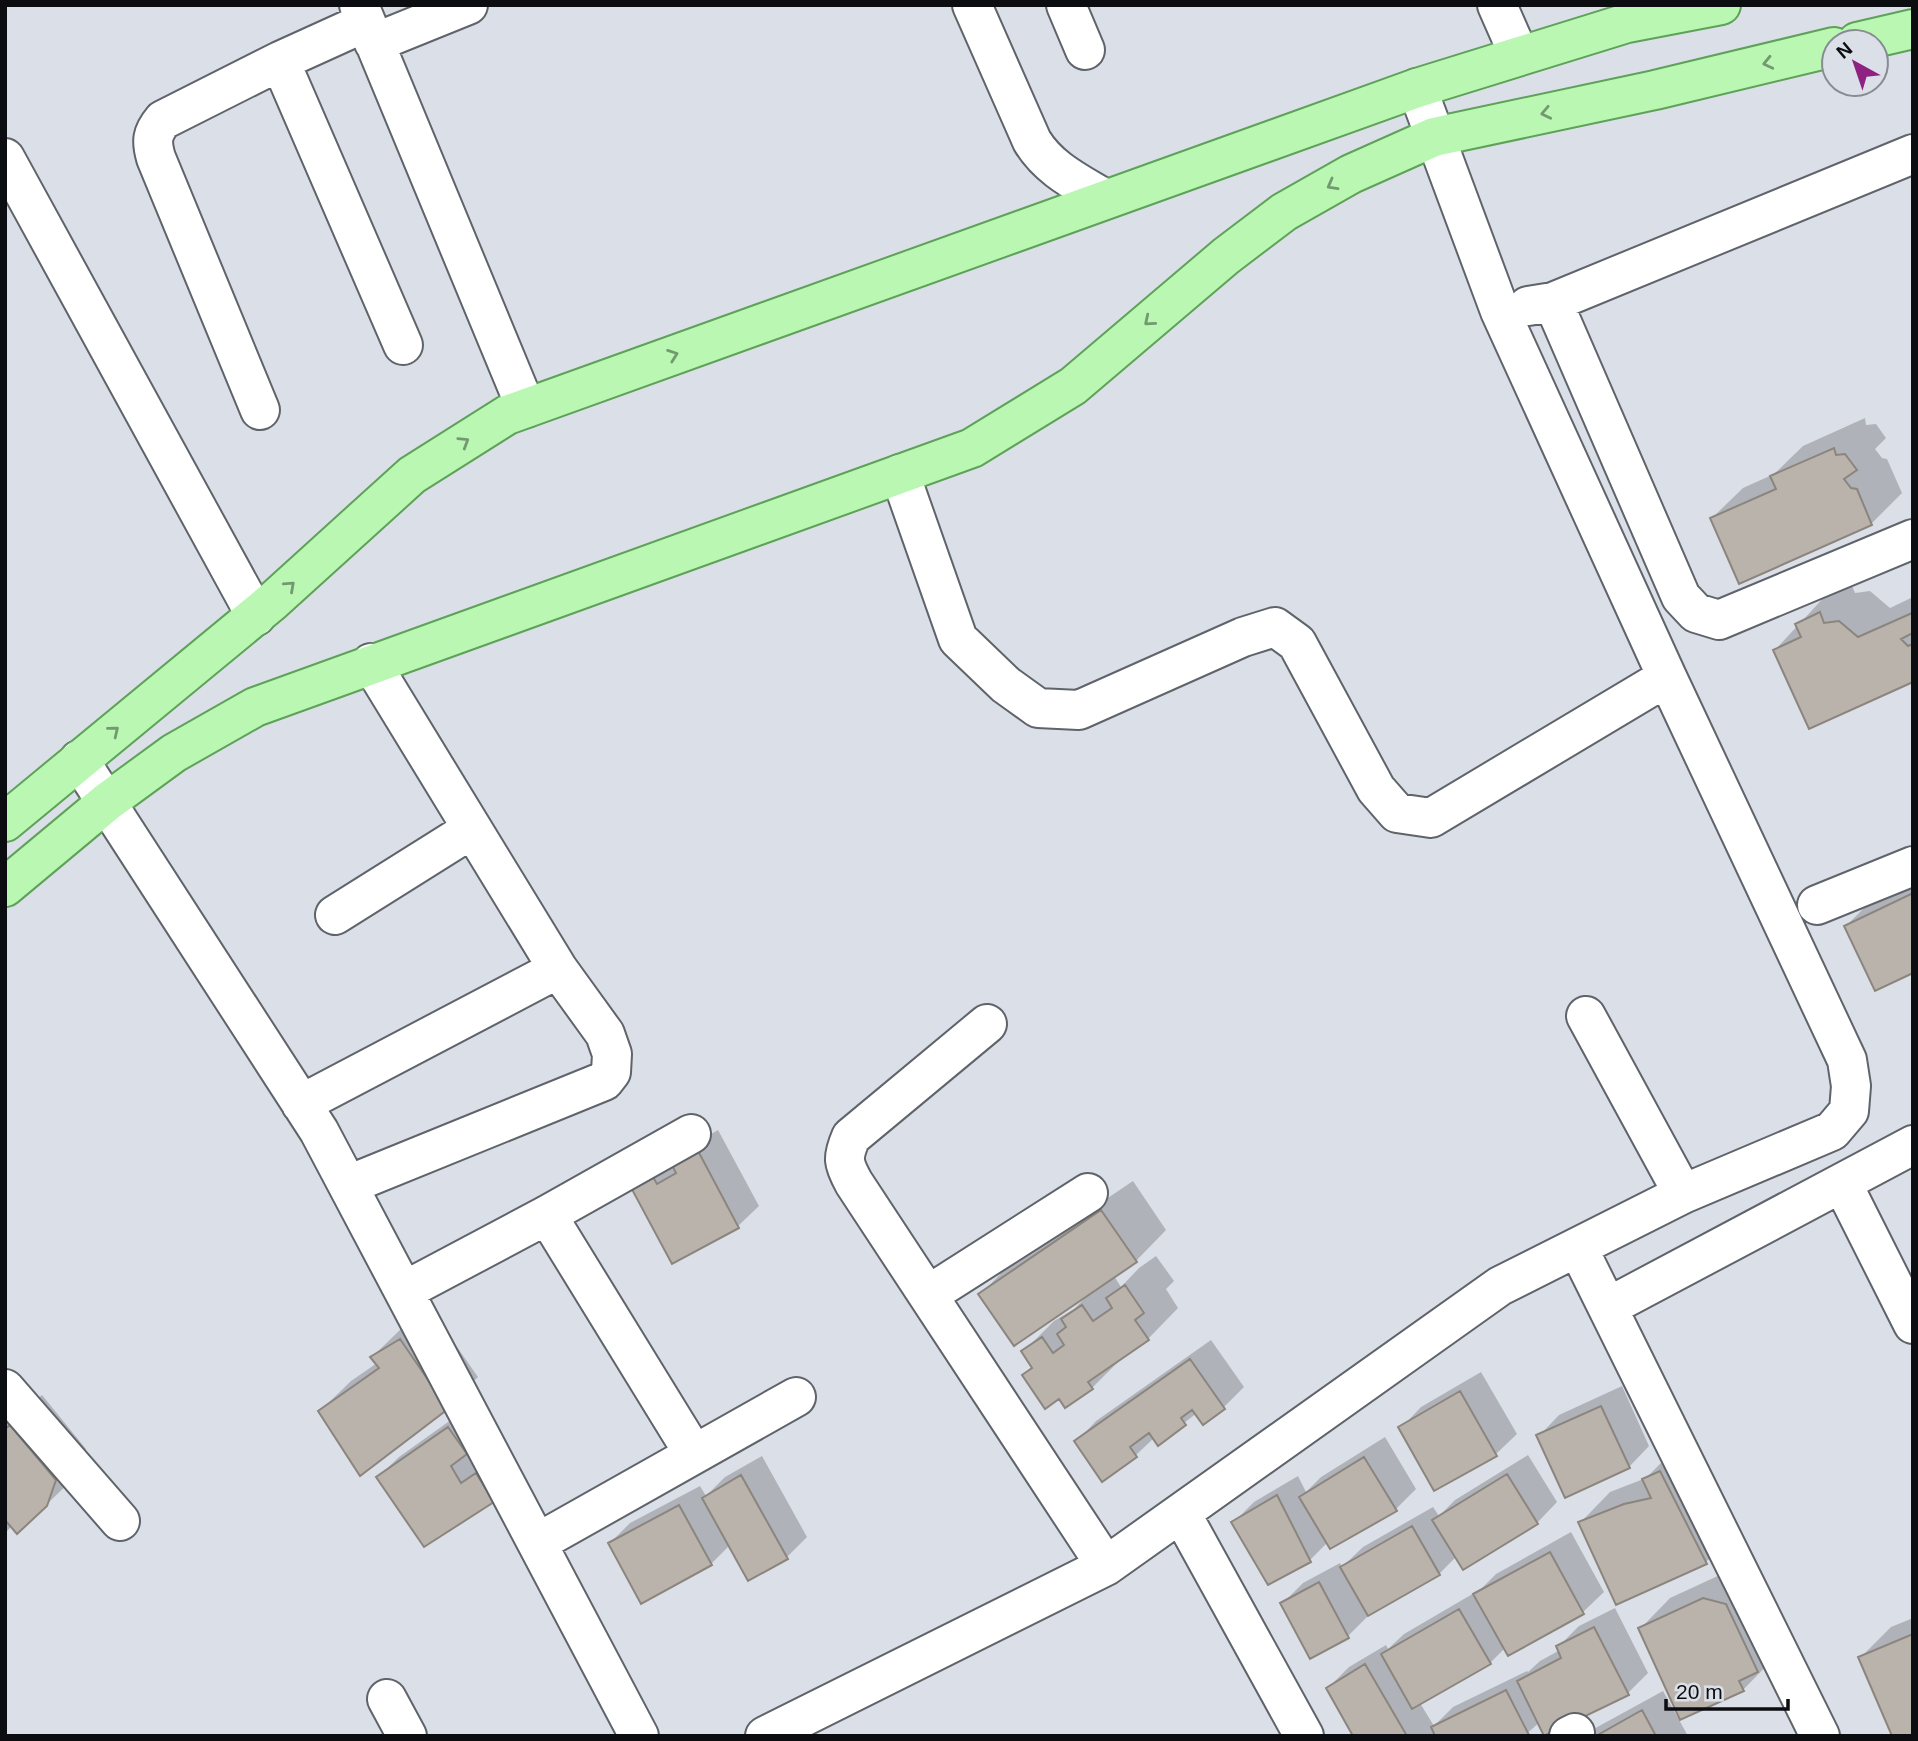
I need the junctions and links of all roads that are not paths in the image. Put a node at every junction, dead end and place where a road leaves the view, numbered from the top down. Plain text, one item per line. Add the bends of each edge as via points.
1 (468, 5) edge
2 (972, 5) edge
3 (1066, 5) edge
4 (1497, 5) edge
5 (1721, 5) edge
6 (367, 23) edge
7 (1913, 29) edge
8 (1890, 34) edge
9 (1085, 50) dead end
10 (1820, 50) edge
11 (1519, 55) junction
12 (280, 61) junction
13 (1417, 88) junction
14 (1434, 137) junction
15 (1913, 155) edge
16 (5, 159) edge
17 (1105, 199) junction
18 (1553, 302) junction
19 (1500, 310) junction
20 (403, 345) dead end
21 (526, 408) junction
22 (260, 410) dead end
23 (900, 474) junction
24 (1913, 539) edge
25 (256, 616) junction
26 (371, 663) junction
27 (1667, 677) junction
28 (79, 760) junction
29 (107, 803) junction
30 (5, 822) edge
31 (472, 829) junction
32 (1913, 866) edge
33 (5, 887) edge
34 (1817, 905) dead end
35 (335, 915) dead end
36 (558, 969) junction
37 (1586, 1016) dead end
38 (987, 1024) dead end
39 (302, 1104) junction
40 (691, 1134) dead end
41 (1913, 1145) edge
42 (1842, 1182) junction
43 (348, 1185) junction
44 (1088, 1193) dead end
45 (1684, 1194) junction
46 (547, 1215) junction
47 (1578, 1248) junction
48 (404, 1291) junction
49 (928, 1295) junction
50 (1608, 1307) junction
51 (1913, 1324) edge
52 (5, 1389) edge
53 (796, 1397) dead end
54 (694, 1454) junction
55 (1181, 1513) junction
56 (121, 1521) dead end
57 (537, 1543) junction
58 (1106, 1566) junction
59 (387, 1699) dead end
60 (407, 1736) edge
61 (639, 1736) edge
62 (765, 1736) edge
63 (1304, 1736) edge
64 (1820, 1736) edge

1 - 6 street
2 - 17 street via 1041,156
3 - 9 street
4 - 11 street
5 - 11 main road via 1627,23
6 - 12 street
6 - 21 street
7 - 8 main road
10 -> 14 main road
11 - 13 main road
12 - 20 street
12 - 22 street via 163,120 154,130 152,143
13 - 14 street
13 - 17 main road
14 - 19 street
14 -> 23 main road via 1351,174 1284,212 1073,386 971,448
15 - 18 street
16 - 25 street
21 -> 17 main road
18 - 19 street
18 - 24 street via 1681,597 1696,613 1719,620
19 - 27 street
25 -> 21 main road via 412,475 507,415
23 - 26 main road
23 - 27 street via 958,639 1038,708 1079,710 1275,627 1297,643 1376,789 1397,813 1431,818
28 -> 25 main road
26 - 29 main road via 255,707 174,753
26 - 31 street
27 - 45 street via 1847,1060 1851,1086 1849,1111 1832,1131
28 - 29 street
28 - 30 main road
29 - 33 main road
29 - 39 street
31 - 35 street
31 - 36 street
32 - 34 street
36 - 39 street
36 - 43 street via 605,1034 612,1054 611,1072 604,1081
37 - 45 street
38 - 49 street via 851,1137 844,1154 853,1183
39 - 43 street
40 - 46 street
41 - 42 street
42 - 50 street
42 - 51 street
43 - 48 street
44 - 49 street
45 - 47 street
46 - 48 street
46 - 54 street
47 - 50 street
47 - 55 street via 1500,1286
48 - 57 street
49 - 58 street
50 - 64 street
52 - 56 street
53 - 54 street
54 - 57 street
55 - 58 street
55 - 63 street
57 - 61 street
58 - 62 street
59 - 60 street

